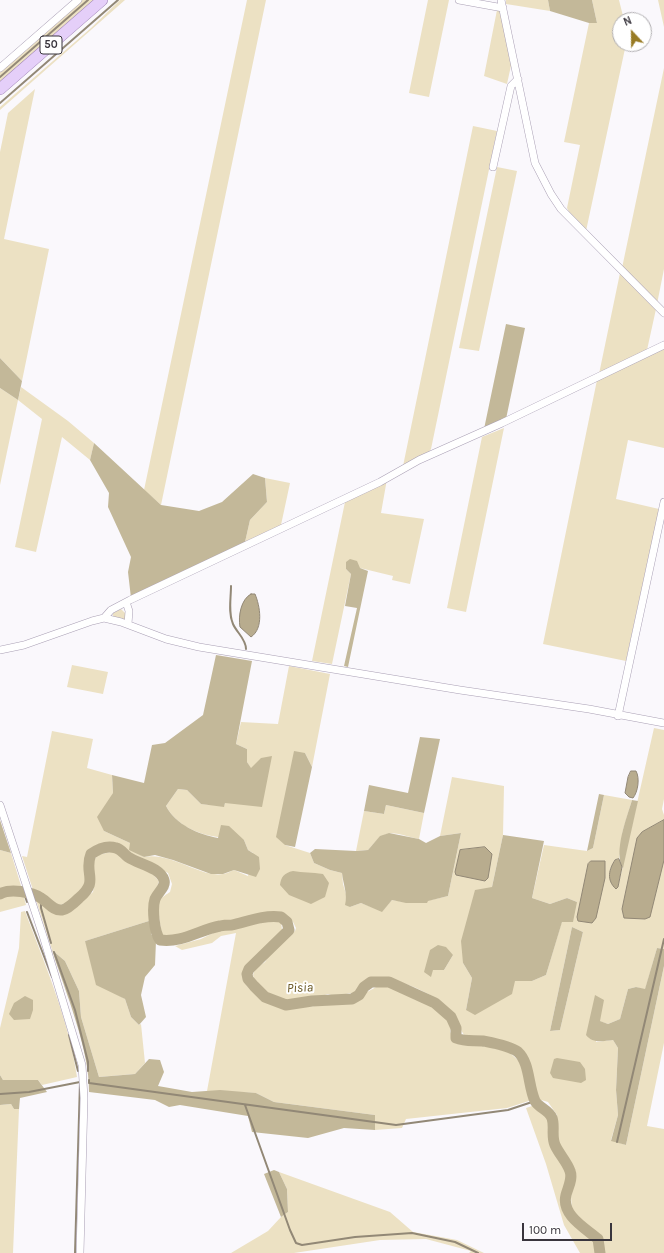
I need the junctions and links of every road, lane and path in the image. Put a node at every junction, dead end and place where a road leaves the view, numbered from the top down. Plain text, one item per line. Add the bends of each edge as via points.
1 (78, 0) edge
2 (102, 0) edge
3 (459, 0) edge
4 (501, 0) edge
5 (503, 8) junction
6 (0, 68) edge
7 (518, 79) junction
8 (0, 89) edge
9 (493, 166) dead end
10 (664, 313) edge
11 (664, 345) edge
12 (664, 502) edge
13 (126, 602) junction
14 (104, 618) junction
15 (128, 624) junction
16 (0, 650) edge
17 (618, 716) junction
18 (664, 724) edge
19 (0, 805) edge
20 (80, 1253) edge

1 - 6 street
2 - 8 main road, 50
3 - 5 street
4 - 5 street
5 - 7 street
7 - 9 street via 511,86
7 - 10 street via 535,162 550,194 561,209
11 - 13 street
12 - 17 street
13 - 14 street via 111,610
13 - 15 street via 129,611
14 - 15 street
14 - 16 street via 24,645
15 - 17 street via 166,639 199,647 589,709
17 - 18 street
19 - 20 street via 82,1065 84,1098

